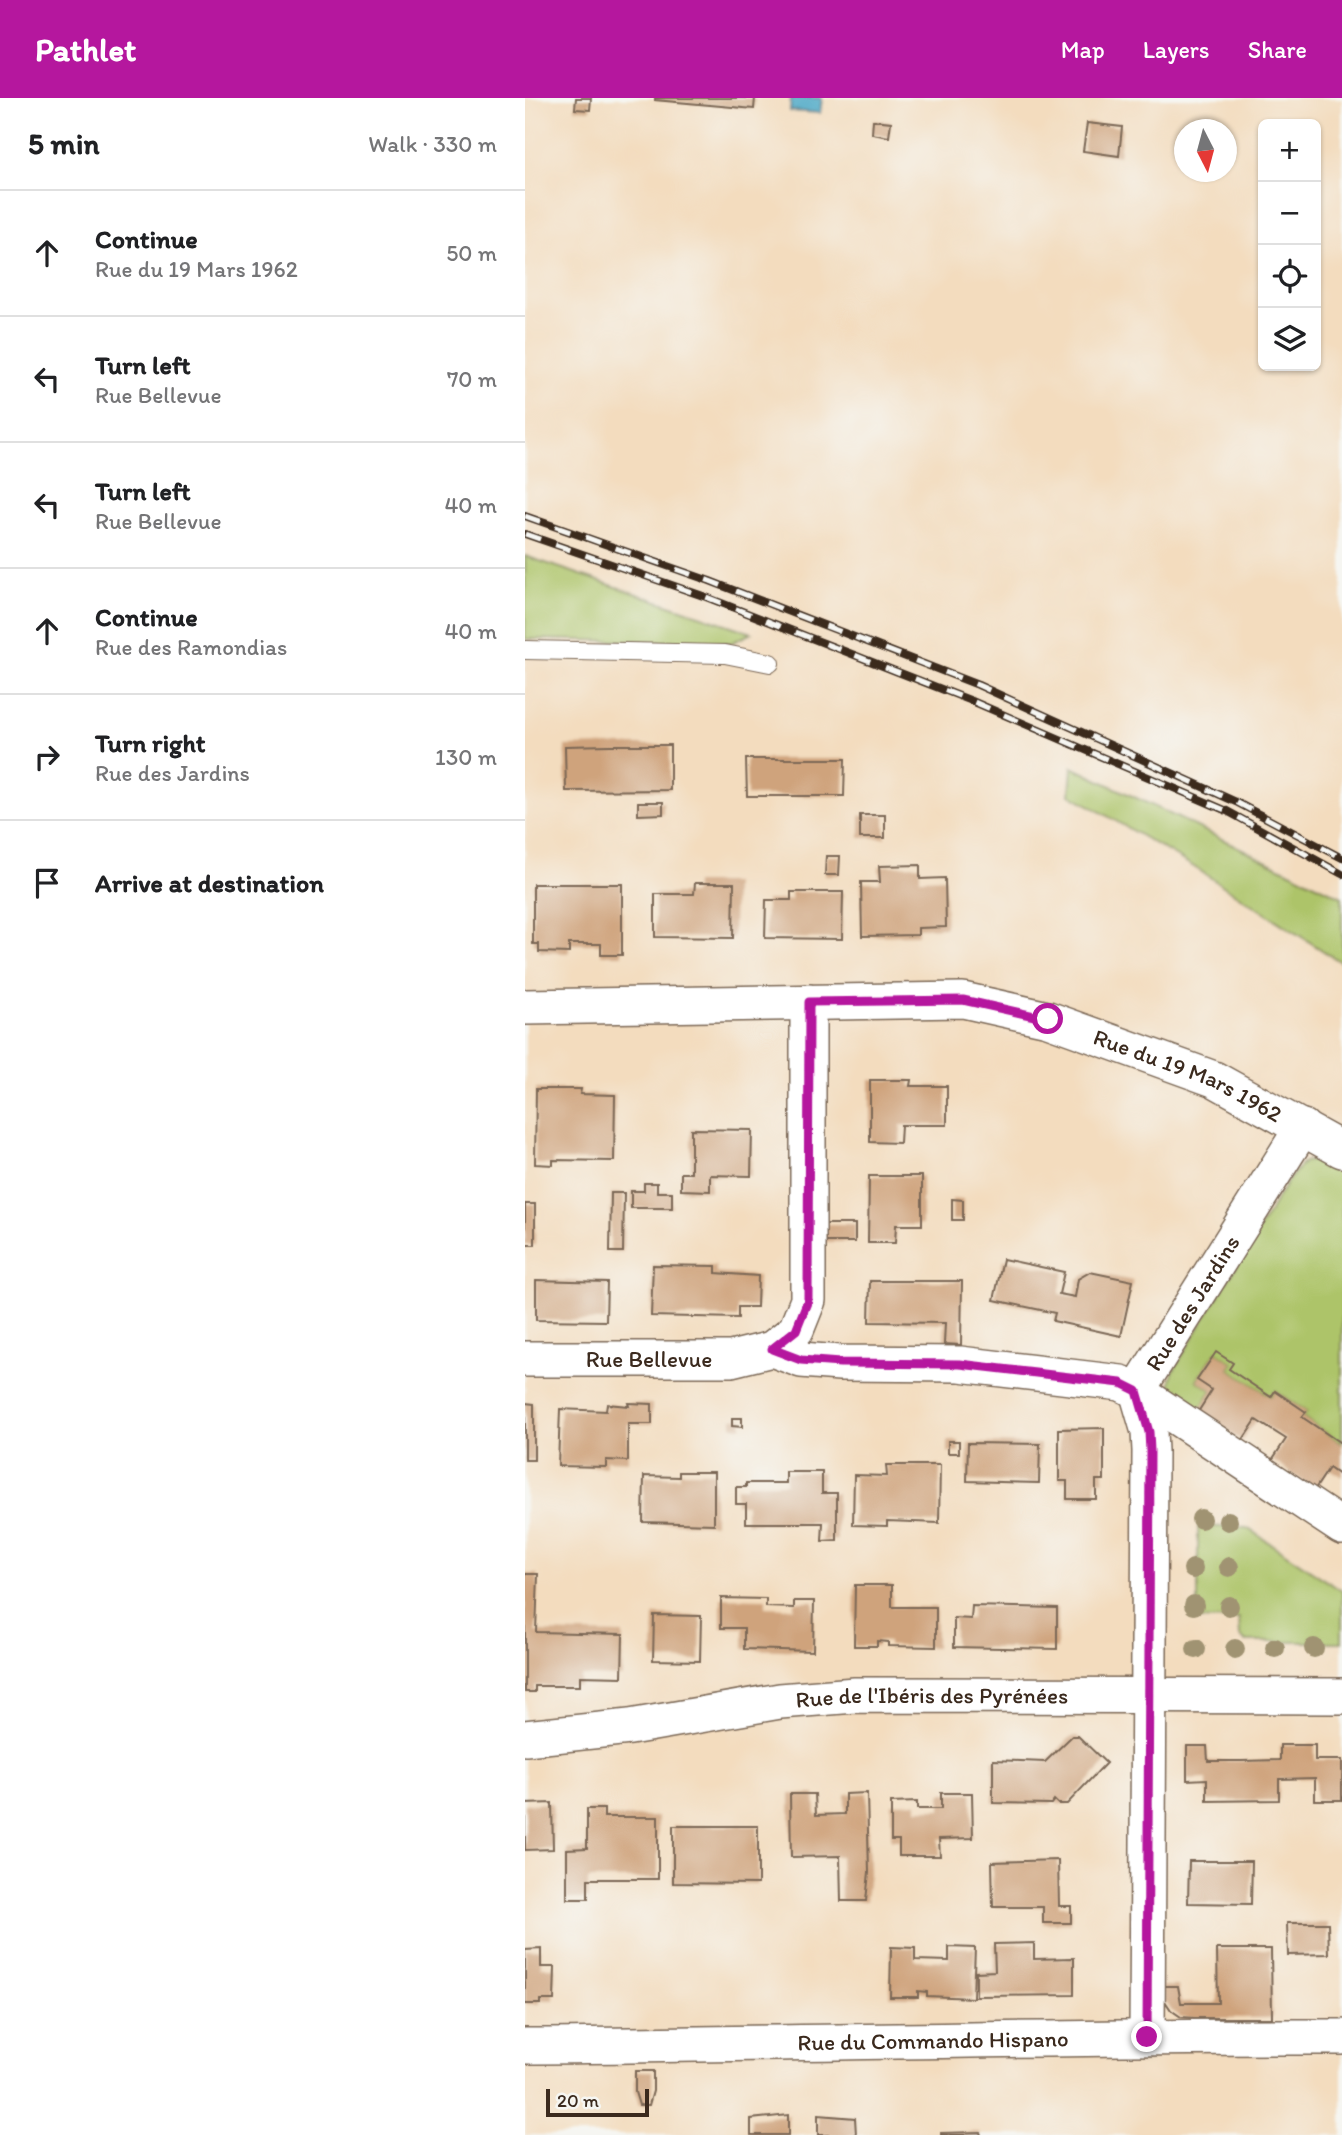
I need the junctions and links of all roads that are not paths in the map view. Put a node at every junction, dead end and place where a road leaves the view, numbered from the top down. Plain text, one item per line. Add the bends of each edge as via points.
1 (525, 650) edge
2 (770, 663) dead end
3 (809, 1002) junction
4 (525, 1007) edge
5 (1303, 1127) junction
6 (1342, 1150) edge
7 (772, 1349) junction
8 (525, 1359) edge
9 (1137, 1391) junction
10 (1342, 1527) edge
11 (1149, 1696) junction
12 (1342, 1696) edge
13 (525, 1738) edge
14 (1147, 2037) junction
15 (1342, 2037) edge
16 (525, 2046) edge

1 - 2 lane via 725,654
3 - 4 street, Rue du 19 Mars 1962
3 - 5 street, Rue du 19 Mars 1962 via 963,1000 1048,1019 1214,1079
3 - 7 street, Rue Bellevue via 808,1300 796,1330
5 - 6 street, Rue du 19 Mars 1962
5 - 9 street, Rue des Jardins
7 - 8 street, Rue Bellevue via 731,1359
7 - 9 street via 801,1360 960,1364 1121,1383
9 - 10 street
9 - 11 street, Rue des Jardins via 1150,1451
11 - 12 street, Rue de l'Ibéris des Pyrénées
11 - 13 street, Rue de l'Ibéris des Pyrénées via 855,1695 781,1701 630,1727
11 - 14 street, Rue des Jardins
14 - 15 street, Rue du Commando Hispano
14 - 16 street, Rue du Commando Hispano

